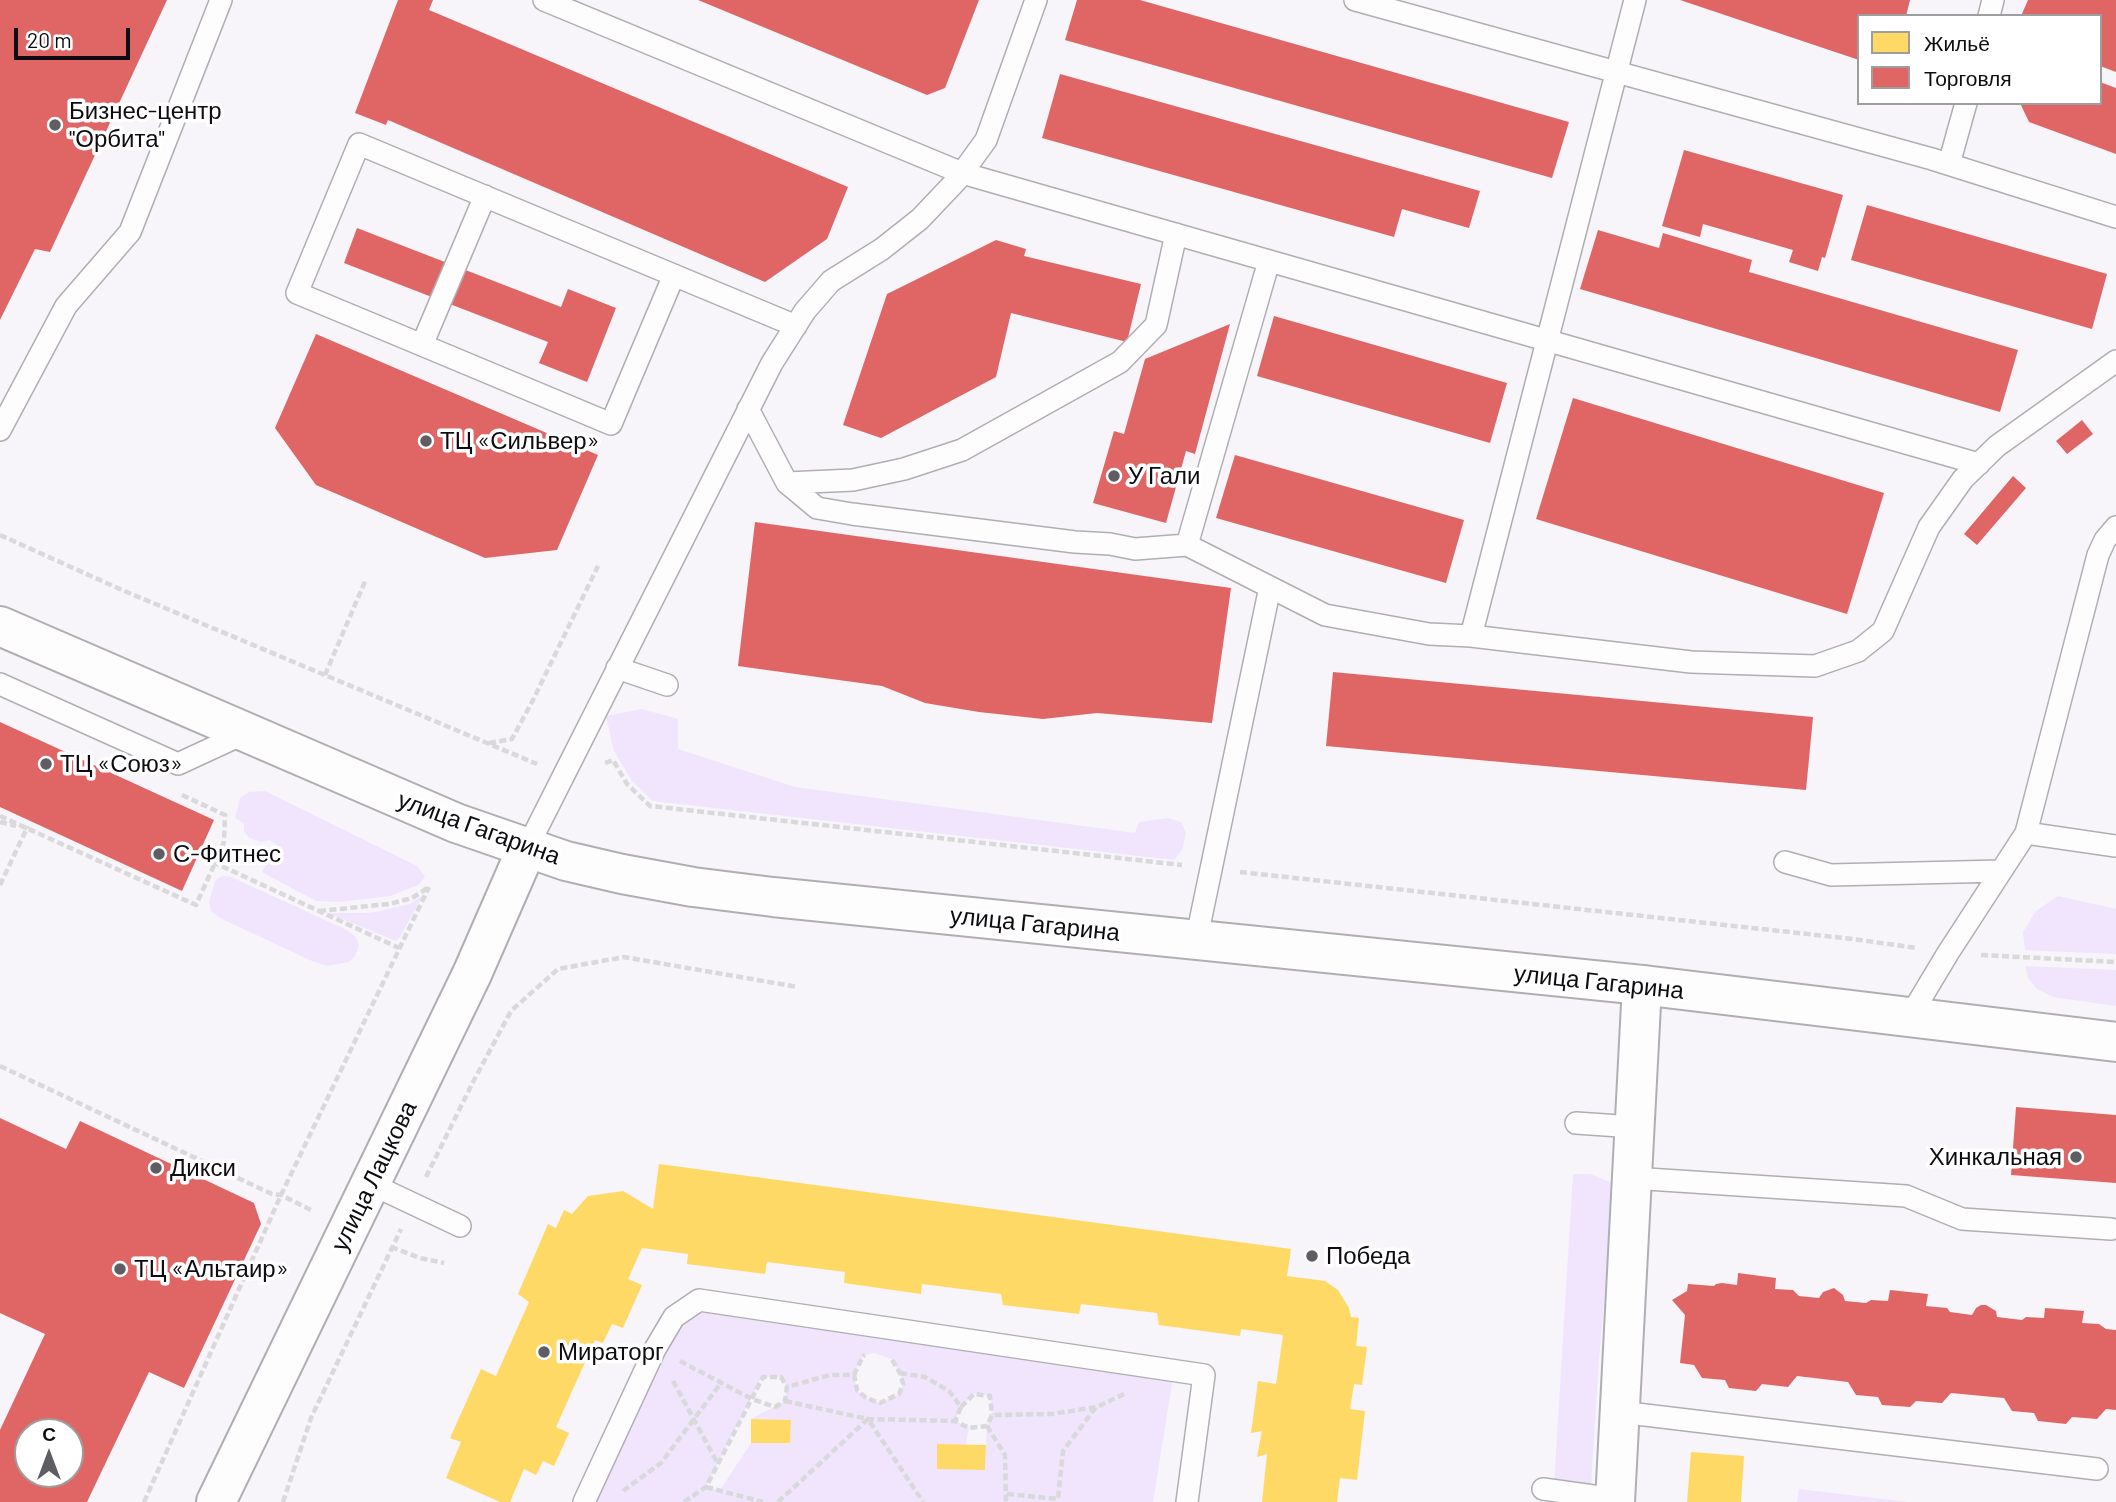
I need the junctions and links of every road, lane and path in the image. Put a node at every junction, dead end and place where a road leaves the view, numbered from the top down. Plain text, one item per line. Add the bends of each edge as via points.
1 (220, 0) edge
2 (544, 0) edge
3 (1036, 0) edge
4 (1355, 0) edge
5 (1636, 0) edge
6 (1617, 72) junction
7 (1965, 105) edge
8 (1949, 164) junction
9 (962, 173) junction
10 (485, 196) junction
11 (2116, 217) edge
12 (1175, 234) junction
13 (1269, 261) junction
14 (674, 275) junction
15 (796, 326) junction
16 (1548, 340) junction
17 (422, 345) junction
18 (2116, 361) edge
19 (748, 409) junction
20 (0, 430) edge
21 (1979, 464) junction
22 (787, 484) junction
23 (2116, 527) edge
24 (0, 535) edge
25 (1187, 545) junction
26 (598, 566) dead end
27 (366, 579) dead end
28 (1270, 587) junction
29 (0, 626) edge
30 (1471, 636) junction
31 (617, 668) junction
32 (325, 675) junction
33 (0, 684) edge
34 (667, 685) dead end
35 (245, 733) junction
36 (613, 760) dead end
37 (175, 791) dead end
38 (0, 816) edge
39 (0, 822) edge
40 (27, 828) junction
41 (2026, 833) junction
42 (2116, 846) edge
43 (527, 848) junction
44 (1785, 862) dead end
45 (215, 863) junction
46 (1211, 868) junction
47 (2001, 871) junction
48 (0, 885) edge
49 (318, 911) junction
50 (1196, 941) junction
51 (399, 948) junction
52 (1948, 953) junction
53 (2116, 962) edge
54 (1642, 985) junction
55 (798, 987) dead end
56 (1909, 1018) junction
57 (2116, 1042) edge
58 (0, 1066) edge
59 (1576, 1123) dead end
60 (1634, 1127) junction
61 (1632, 1178) junction
62 (371, 1184) junction
63 (281, 1195) junction
64 (413, 1203) junction
65 (460, 1226) dead end
66 (2111, 1229) dead end
67 (392, 1247) junction
68 (444, 1264) dead end
69 (656, 1349) junction
70 (880, 1351) dead end
71 (1174, 1371) junction
72 (901, 1373) junction
73 (721, 1383) junction
74 (787, 1387) junction
75 (752, 1399) junction
76 (785, 1401) junction
77 (961, 1407) junction
78 (1097, 1407) junction
79 (1620, 1412) junction
80 (992, 1415) junction
81 (694, 1419) junction
82 (867, 1419) junction
83 (955, 1421) junction
84 (987, 1426) junction
85 (718, 1464) junction
86 (2096, 1469) dead end
87 (706, 1487) junction
88 (1543, 1489) dead end
89 (619, 1494) dead end
90 (1007, 1494) junction
91 (1058, 1501) edge
92 (1615, 1501) edge
93 (144, 1502) edge
94 (216, 1502) edge
95 (283, 1502) edge
96 (584, 1502) edge
97 (684, 1502) edge
98 (763, 1502) edge
99 (778, 1502) edge
100 (923, 1502) edge
101 (1006, 1502) edge
102 (1187, 1502) edge

1 - 20 lane via 130,232 66,306
2 - 9 lane
3 - 9 lane via 986,140
4 - 6 lane
5 - 6 lane
6 - 8 lane
6 - 16 lane
7 - 8 lane
8 - 11 lane
9 - 12 lane
9 - 15 lane via 920,219 831,281
10 - 14 lane
10 - 17 lane
10 - 17 lane via 359,144 297,293
12 - 13 lane
12 - 22 lane via 1156,325 1120,362 962,450 853,480
13 - 16 lane
13 - 25 lane
14 - 15 lane
14 - 17 lane via 611,424
15 - 19 lane
16 - 21 lane
16 - 30 lane
18 - 21 lane via 1997,446
19 - 22 lane
19 - 31 lane
21 - 30 lane via 1929,527 1883,631 1858,651 1815,666 1690,662
22 - 25 lane via 817,508 852,514 1135,549
23 - 41 lane via 2098,555
24 - 32 path
25 - 28 lane
26 - 32 path via 512,738 489,744
27 - 32 path
28 - 30 lane via 1325,615 1429,634
28 - 46 lane
29 - 35 main road, улица Гагарина
31 - 34 lane
31 - 43 lane
33 - 35 lane via 178,764
35 - 43 main road, улица Гагарина via 456,823
36 - 46 path via 627,784 650,806
37 - 45 path via 225,815 224,842
38 - 40 path
39 - 40 path
40 - 45 path via 196,905
40 - 48 path
41 - 42 lane
41 - 47 lane
43 - 50 main road, улица Гагарина via 611,872 693,887
43 - 62 main road, улица Лацкова
44 - 47 lane via 1830,875
45 - 49 path
46 - 50 lane
46 - 52 path
47 - 52 lane
49 - 51 path
49 - 51 path via 390,904 429,887
50 - 54 main road, улица Гагарина
51 - 63 path
52 - 53 path
52 - 56 lane
54 - 56 main road, улица Гагарина
54 - 60 main road
55 - 64 path via 624,957 558,969 511,1011
56 - 57 main road, улица Гагарина
58 - 63 path
59 - 60 lane
60 - 61 main road
61 - 66 lane via 1906,1196 1962,1219
61 - 79 main road
62 - 64 lane
62 - 94 main road, улица Лацкова
63 - 93 path
64 - 65 lane
64 - 67 path
67 - 68 path
67 - 95 path via 311,1418
69 - 71 lane via 674,1317 699,1300
69 - 73 path
69 - 81 path
69 - 96 lane
70 - 72 path
71 - 78 path
71 - 102 lane via 1205,1375
72 - 74 path via 899,1394 880,1404 857,1390 854,1375 830,1375
72 - 77 path via 925,1377 949,1391
73 - 75 path
73 - 81 path
74 - 75 path via 781,1377 763,1377
74 - 76 path
75 - 76 path via 775,1407
75 - 85 path
76 - 82 path
77 - 80 path via 974,1394 990,1396
77 - 83 path
78 - 80 path via 1052,1414
78 - 91 path via 1063,1451
79 - 86 lane
79 - 92 main road
80 - 84 path
81 - 85 path
81 - 89 path via 661,1463
82 - 83 path
82 - 99 path
82 - 100 path
83 - 84 path via 968,1428
84 - 90 path via 1005,1455
85 - 87 path
87 - 97 path
87 - 98 path
88 - 92 lane
90 - 91 path
90 - 101 path

